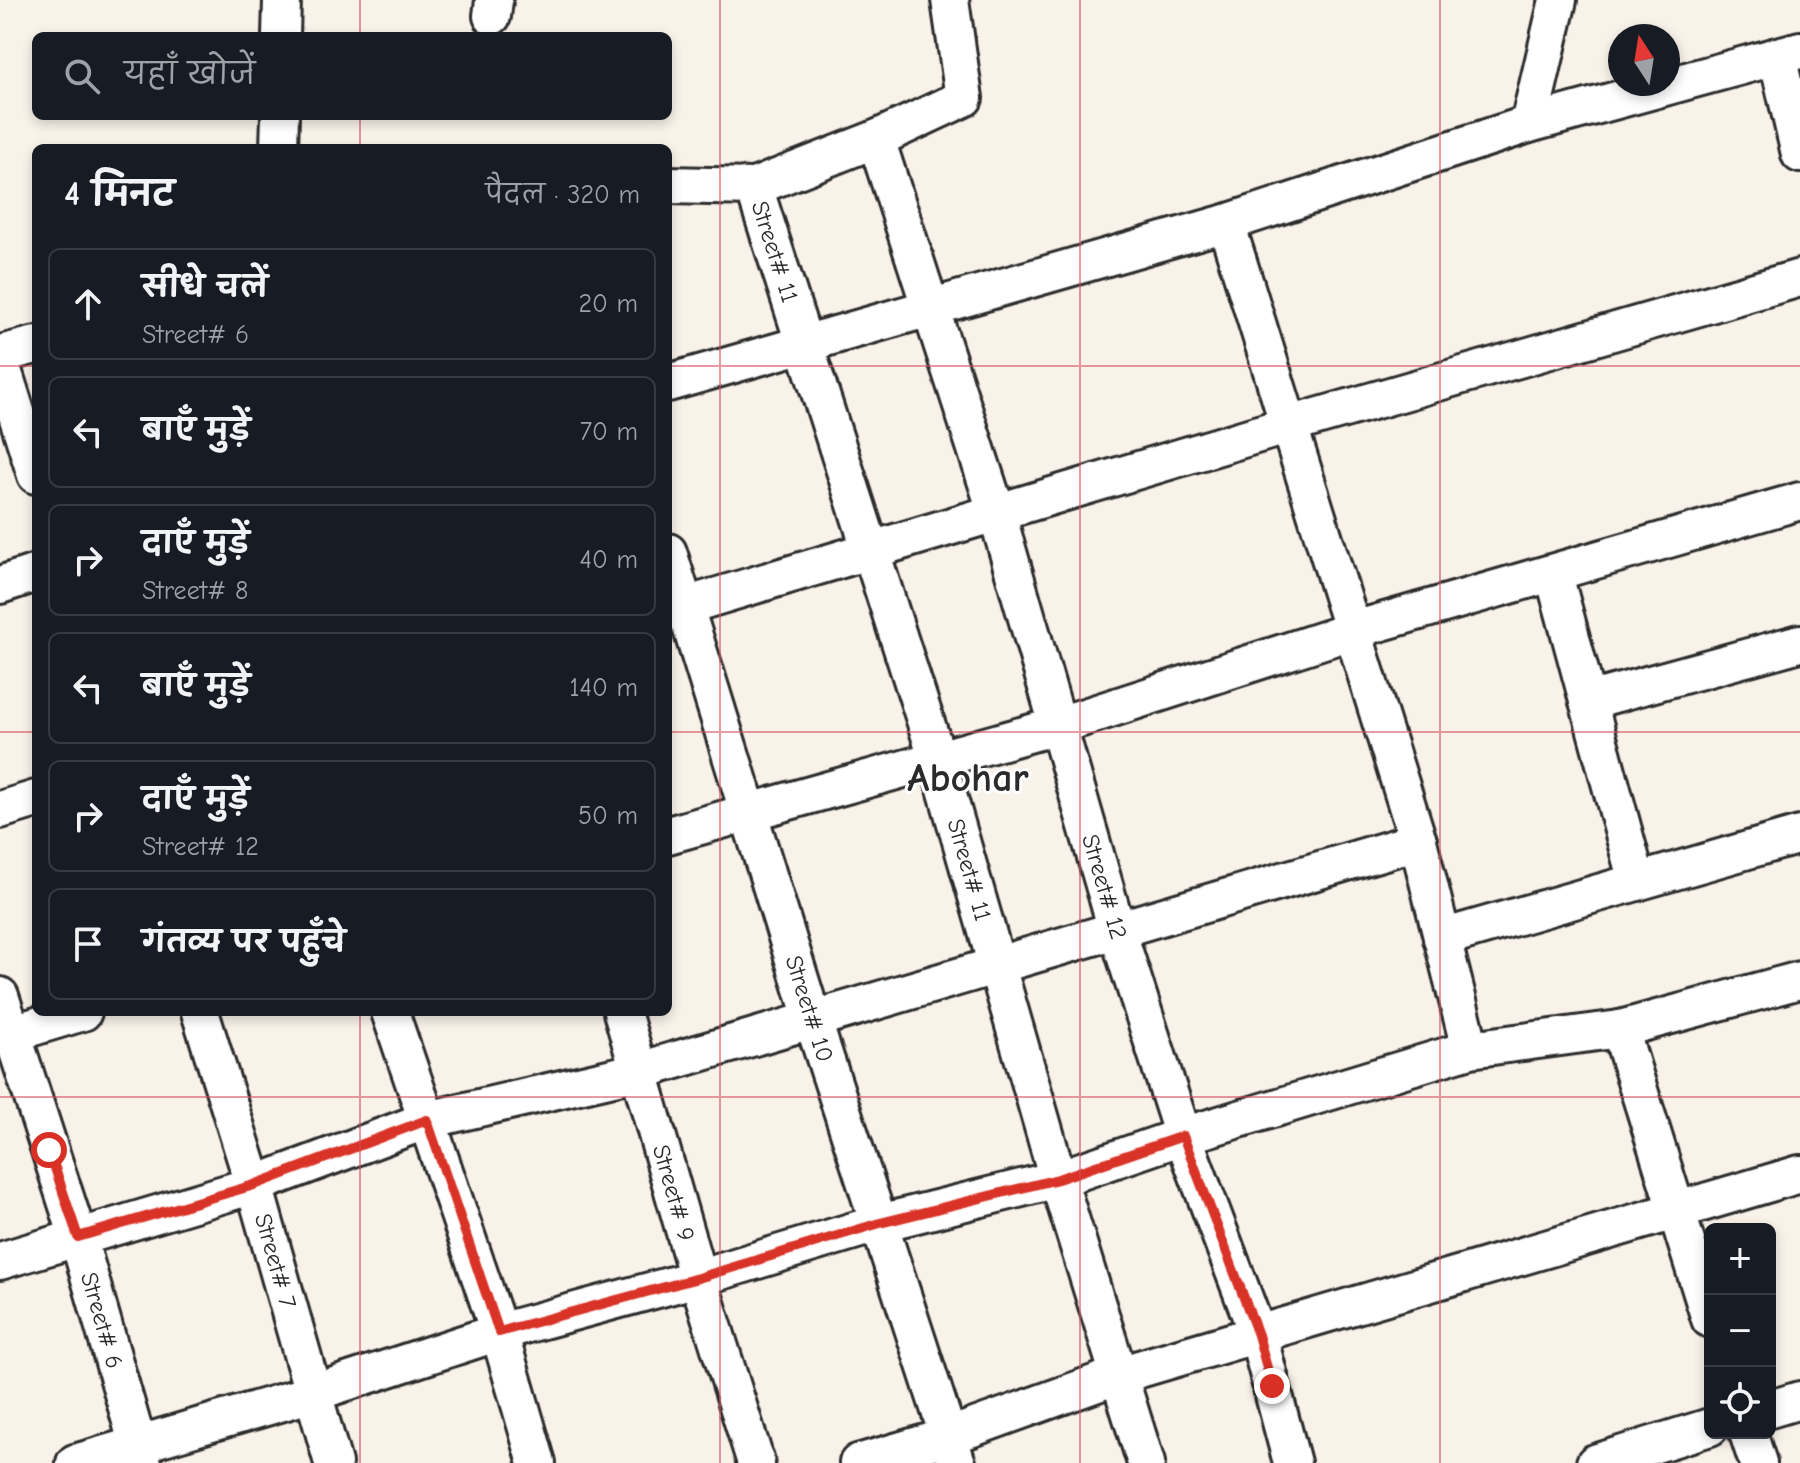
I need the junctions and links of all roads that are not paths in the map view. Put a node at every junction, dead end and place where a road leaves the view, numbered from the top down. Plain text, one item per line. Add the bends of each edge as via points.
1 (282, 0) edge
2 (950, 0) edge
3 (1558, 0) edge
4 (281, 32) edge
5 (1788, 53) edge
6 (280, 120) edge
7 (1529, 124) junction
8 (876, 139) junction
9 (279, 144) edge
10 (1800, 154) edge
11 (672, 185) edge
12 (754, 187) junction
13 (1226, 223) junction
14 (1800, 278) edge
15 (930, 307) junction
16 (802, 342) junction
17 (32, 346) edge
18 (0, 354) edge
19 (0, 361) edge
20 (672, 382) edge
21 (1289, 425) junction
22 (32, 462) edge
23 (1800, 501) edge
24 (997, 514) junction
25 (871, 548) junction
26 (32, 574) edge
27 (1554, 575) junction
28 (672, 577) edge
29 (0, 585) edge
30 (677, 608) edge
31 (1354, 630) junction
32 (1800, 643) edge
33 (1588, 701) junction
34 (1060, 725) junction
35 (937, 757) junction
36 (32, 800) edge
37 (0, 810) edge
38 (749, 810) junction
39 (672, 834) edge
40 (1800, 835) edge
41 (1418, 841) junction
42 (1637, 882) junction
43 (1117, 930) junction
44 (1442, 938) junction
45 (997, 965) junction
46 (1800, 980) edge
47 (0, 996) edge
48 (70, 1016) edge
49 (201, 1016) edge
50 (391, 1016) edge
51 (623, 1016) edge
52 (812, 1018) junction
53 (1620, 1029) junction
54 (6, 1035) edge
55 (1470, 1049) junction
56 (639, 1071) junction
57 (427, 1120) junction
58 (1183, 1136) junction
59 (1800, 1174) edge
60 (1058, 1179) junction
61 (254, 1185) junction
62 (1674, 1209) junction
63 (880, 1223) junction
64 (78, 1237) junction
65 (0, 1261) edge
66 (698, 1278) junction
67 (1704, 1301) edge
68 (499, 1332) junction
69 (1258, 1335) junction
70 (1119, 1375) junction
71 (310, 1394) junction
72 (1800, 1400) edge
73 (1776, 1407) edge
74 (1704, 1429) edge
75 (1750, 1439) edge
76 (953, 1449) edge
77 (140, 1453) edge
78 (75, 1463) edge
79 (333, 1463) edge
80 (537, 1463) edge
81 (756, 1463) edge
82 (858, 1463) edge
83 (1146, 1463) edge
84 (1292, 1463) edge
85 (1595, 1463) edge
86 (1758, 1463) edge

1 - 4 street
2 - 8 street via 964,98
3 - 7 street
5 - 7 street
5 - 10 street
6 - 9 street
7 - 13 street
8 - 12 street
8 - 15 street, Street# 12
11 - 12 street
12 - 16 street, Street# 11
13 - 15 street
13 - 21 street
14 - 21 street
15 - 16 street
15 - 24 street, Street# 12
16 - 20 street
16 - 25 street, Street# 11
17 - 18 street
19 - 22 street
21 - 24 street
21 - 31 street
23 - 27 street
24 - 25 street
24 - 34 street, Street# 12
25 - 30 street
25 - 35 street, Street# 11
26 - 29 street
27 - 31 street
27 - 33 street
28 - 30 street, Street# 10
30 - 38 street, Street# 10
31 - 34 street
31 - 41 street
32 - 33 street
33 - 42 street
34 - 35 street
34 - 43 street, Street# 12
35 - 38 street
35 - 45 street, Street# 11
36 - 37 street
38 - 39 street
38 - 52 street, Street# 10
40 - 42 street
41 - 43 street
41 - 44 street
42 - 44 street
43 - 45 street
43 - 58 street, Street# 12
44 - 55 street
45 - 52 street
45 - 60 street, Street# 11
46 - 53 street
47 - 54 street, Street# 6
48 - 54 street
49 - 61 street, Street# 7
50 - 57 street
51 - 56 street, Street# 9
52 - 56 street
52 - 63 street, Street# 10
53 - 55 street
53 - 62 street
54 - 64 street, Street# 6
55 - 58 street
56 - 57 street
56 - 66 street, Street# 9
57 - 61 street
57 - 68 street
58 - 60 street
58 - 69 street, Street# 12
59 - 62 street
60 - 63 street
60 - 70 street, Street# 11
61 - 64 street
61 - 71 street, Street# 7
62 - 67 street
62 - 69 street
63 - 66 street
63 - 76 street, Street# 10
64 - 65 street
64 - 77 street, Street# 6
66 - 68 street
66 - 81 street, Street# 9
68 - 71 street
68 - 80 street
69 - 70 street
69 - 84 street, Street# 12
70 - 76 street
70 - 83 street, Street# 11
71 - 77 street
71 - 79 street, Street# 7
72 - 73 street
74 - 85 street
75 - 86 street
76 - 82 street
77 - 78 street

